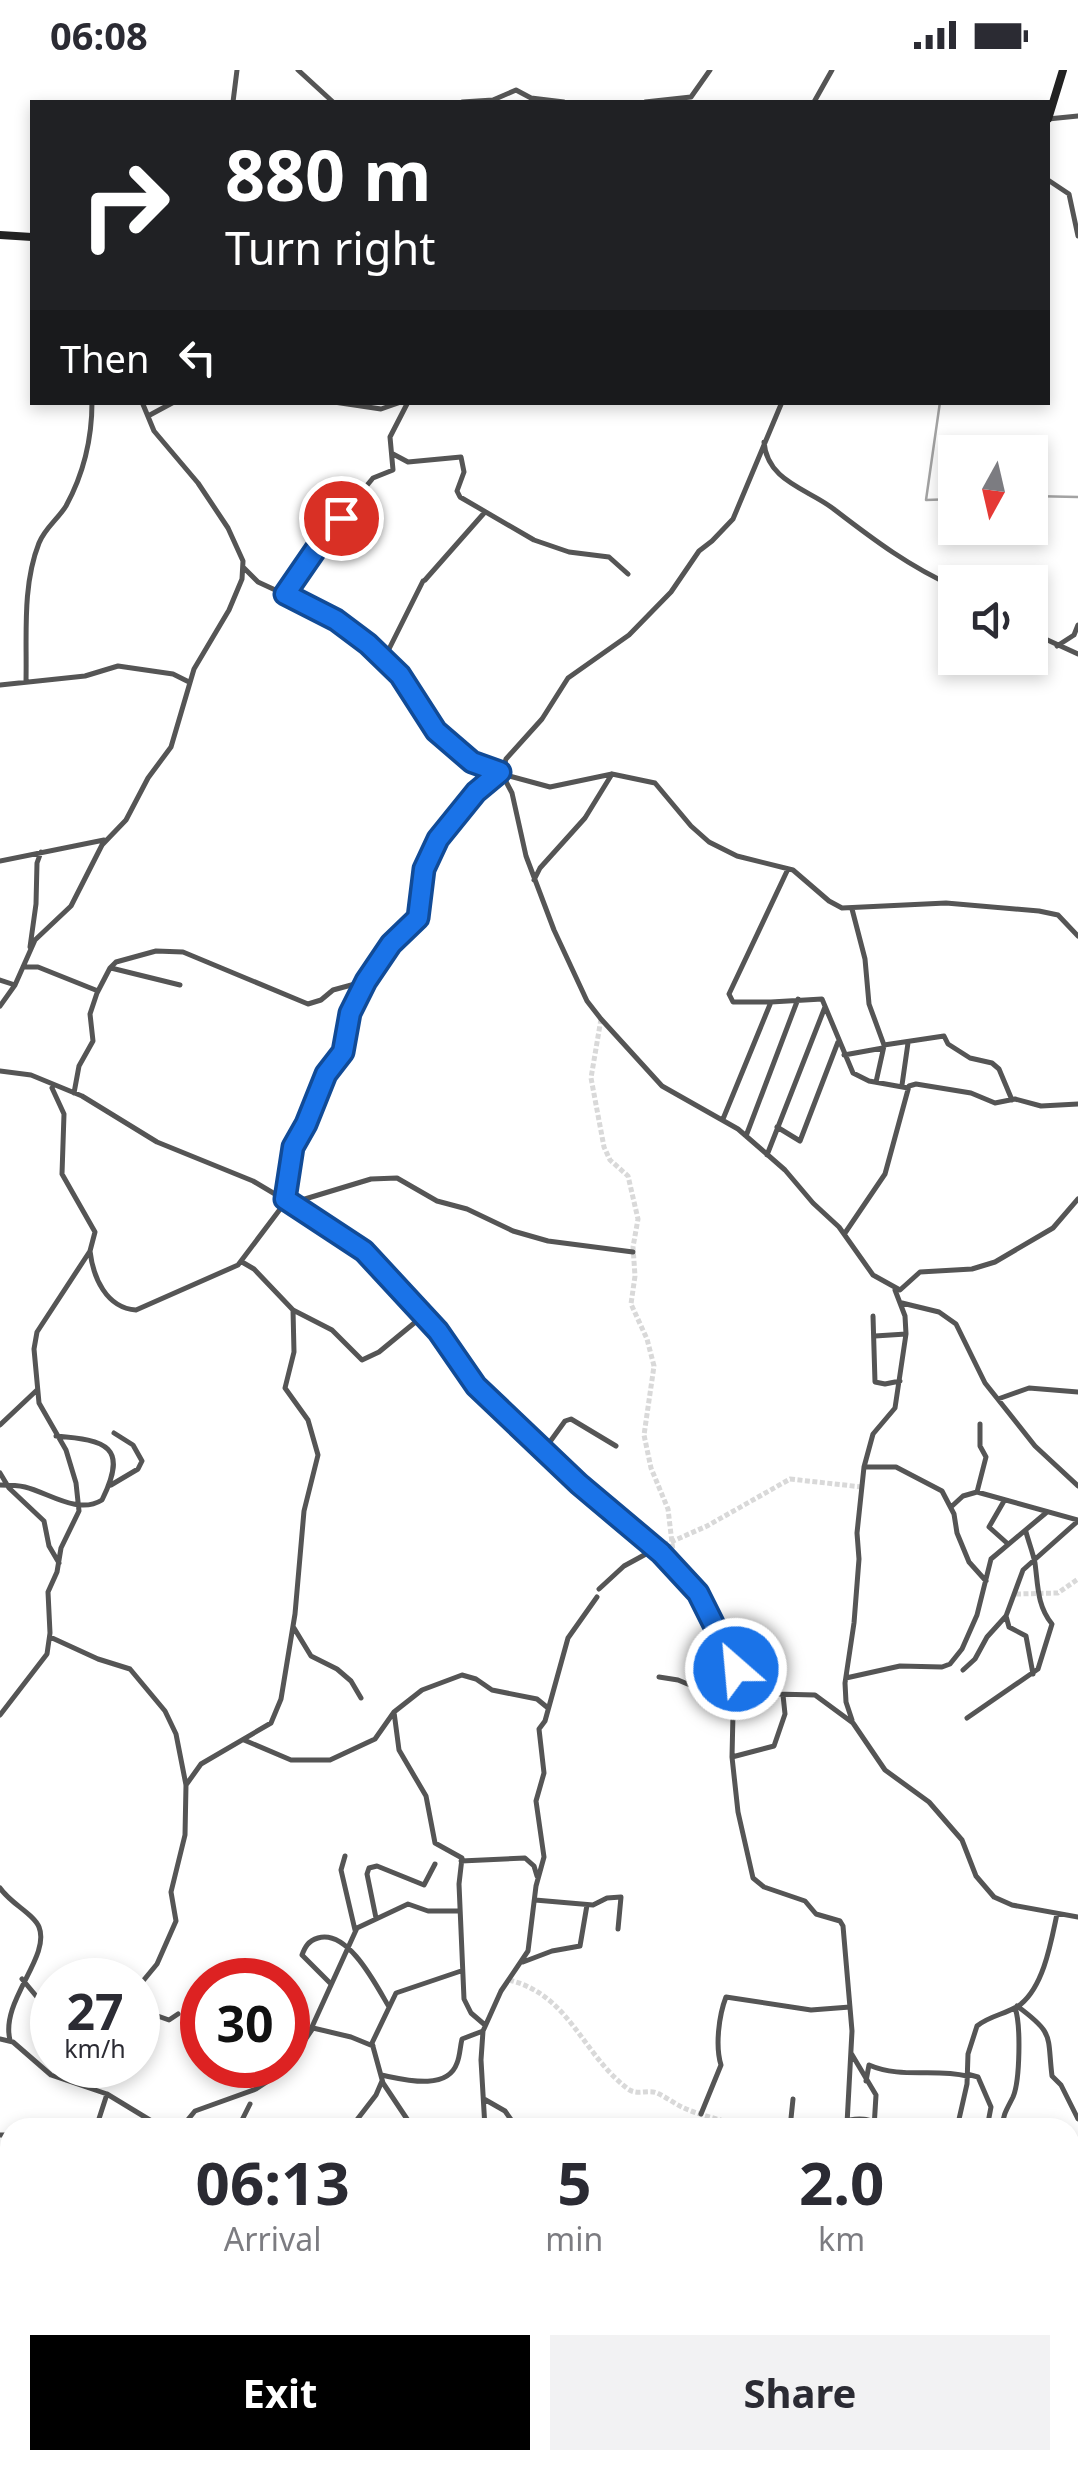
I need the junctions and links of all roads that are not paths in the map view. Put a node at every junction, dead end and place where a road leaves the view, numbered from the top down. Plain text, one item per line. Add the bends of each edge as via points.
1 (237, 70) edge
2 (298, 70) edge
3 (710, 70) edge
4 (832, 70) edge
5 (1064, 70) edge
6 (233, 100) edge
7 (331, 100) edge
8 (493, 100) edge
9 (548, 100) edge
10 (688, 100) edge
11 (815, 100) edge
12 (1050, 113) edge
13 (1078, 116) edge
14 (1050, 119) edge
15 (1050, 181) edge
16 (0, 235) edge
17 (1078, 236) edge
18 (30, 237) edge
19 (92, 405) edge
20 (143, 405) edge
21 (168, 405) edge
22 (354, 405) edge
23 (394, 405) edge
24 (403, 405) edge
25 (781, 405) edge
26 (148, 416) junction
27 (764, 442) junction
28 (394, 454) junction
29 (485, 512) junction
30 (244, 567) junction
31 (628, 574) dead end
32 (938, 579) edge
33 (285, 594) junction
34 (1078, 626) edge
35 (1048, 641) edge
36 (1057, 646) junction
37 (1078, 654) edge
38 (384, 658) junction
39 (26, 681) junction
40 (188, 682) junction
41 (0, 685) edge
42 (501, 773) junction
43 (612, 774) junction
44 (106, 839) junction
45 (40, 852) junction
46 (32, 854) junction
47 (0, 861) edge
48 (36, 863) junction
49 (788, 868) junction
50 (534, 880) junction
51 (852, 909) junction
52 (1064, 920) junction
53 (1078, 921) edge
54 (1078, 936) edge
55 (30, 949) junction
56 (110, 968) junction
57 (22, 969) junction
58 (0, 980) edge
59 (366, 981) junction
60 (15, 985) junction
61 (180, 985) dead end
62 (98, 991) junction
63 (798, 999) junction
64 (772, 1002) junction
65 (0, 1006) edge
66 (826, 1007) junction
67 (838, 1042) junction
68 (908, 1043) junction
69 (883, 1047) junction
70 (844, 1055) junction
71 (0, 1071) edge
72 (876, 1082) junction
73 (50, 1086) junction
74 (905, 1086) junction
75 (74, 1093) junction
76 (1012, 1100) junction
77 (1078, 1104) edge
78 (722, 1120) junction
79 (777, 1127) junction
80 (746, 1136) junction
81 (767, 1155) junction
82 (1078, 1199) edge
83 (288, 1201) junction
84 (845, 1234) junction
85 (90, 1251) junction
86 (633, 1252) dead end
87 (242, 1262) junction
88 (895, 1290) junction
89 (902, 1303) junction
90 (293, 1310) junction
91 (424, 1315) junction
92 (873, 1316) dead end
93 (906, 1334) junction
94 (873, 1336) junction
95 (900, 1381) junction
96 (37, 1390) junction
97 (1078, 1392) edge
98 (998, 1399) junction
99 (980, 1424) dead end
100 (0, 1425) edge
101 (114, 1433) dead end
102 (56, 1436) junction
103 (616, 1446) dead end
104 (544, 1450) junction
105 (864, 1467) junction
106 (0, 1473) edge
107 (3, 1485) edge
108 (1078, 1486) edge
109 (108, 1487) junction
110 (977, 1492) junction
111 (1004, 1501) junction
112 (79, 1505) junction
113 (951, 1507) junction
114 (1047, 1512) junction
115 (1078, 1520) edge
116 (1026, 1532) junction
117 (1010, 1545) junction
118 (656, 1548) junction
119 (1034, 1559) junction
120 (59, 1563) junction
121 (986, 1582) junction
122 (1006, 1616) junction
123 (293, 1626) junction
124 (50, 1637) junction
125 (733, 1665) junction
126 (962, 1670) dead end
127 (1033, 1674) junction
128 (658, 1677) dead end
129 (734, 1678) junction
130 (846, 1678) junction
131 (783, 1695) junction
132 (361, 1698) dead end
133 (548, 1708) junction
134 (394, 1712) junction
135 (0, 1714) edge
136 (967, 1718) dead end
137 (853, 1723) junction
138 (241, 1740) junction
139 (732, 1757) junction
140 (186, 1785) junction
141 (346, 1856) dead end
142 (462, 1862) junction
143 (435, 1864) dead end
144 (538, 1877) junction
145 (0, 1888) edge
146 (535, 1900) junction
147 (587, 1905) junction
148 (460, 1910) junction
149 (1057, 1914) junction
150 (376, 1918) junction
151 (1078, 1918) edge
152 (618, 1928) dead end
153 (355, 1930) junction
154 (348, 1946) junction
155 (159, 1958) edge
156 (520, 1963) junction
157 (462, 1971) junction
158 (22, 1980) junction
159 (330, 1983) junction
160 (30, 1989) edge
161 (850, 2006) junction
162 (1016, 2007) junction
163 (389, 2008) junction
164 (178, 2014) dead end
165 (160, 2017) edge
166 (7, 2022) junction
167 (484, 2028) junction
168 (311, 2029) junction
169 (0, 2035) edge
170 (10, 2040) junction
171 (373, 2046) junction
172 (850, 2053) junction
173 (30, 2057) edge
174 (968, 2075) junction
175 (382, 2078) junction
176 (866, 2082) junction
177 (93, 2088) edge
178 (107, 2094) junction
179 (793, 2098) dead end
180 (484, 2099) junction
181 (250, 2104) dead end
182 (701, 2114) dead end
183 (99, 2118) edge
184 (147, 2118) edge
185 (189, 2118) edge
186 (243, 2118) edge
187 (361, 2118) edge
188 (408, 2118) edge
189 (485, 2118) edge
190 (510, 2118) edge
191 (791, 2118) edge
192 (848, 2118) edge
193 (875, 2118) edge
194 (959, 2118) edge
195 (989, 2118) edge
196 (1004, 2118) edge
197 (1077, 2118) edge

1 - 6 street
2 - 7 street
3 - 10 street
4 - 11 street
5 - 12 street
8 - 9 street via 516,90
13 - 14 street
15 - 17 street via 1070,194
16 - 18 street
19 - 39 street via 80,480 43,535 32,566
20 - 26 street
21 - 26 street
22 - 23 street
24 - 28 street via 390,436
25 - 27 street
26 - 30 street via 221,516
27 - 32 street via 786,481
27 - 42 street via 733,518 629,635 568,678
28 - 29 street via 408,462 461,457 457,492
28 - 33 street via 390,474 373,478 322,532
29 - 31 street via 544,544 609,557
29 - 38 street via 424,580
30 - 33 street
30 - 40 street via 235,598
33 - 38 street via 336,620
34 - 36 street
35 - 36 street
36 - 37 street
38 - 42 street via 436,731 472,762
39 - 40 street via 118,666
39 - 41 street
40 - 44 street via 171,746 126,820
42 - 43 street via 550,787
42 - 50 street
42 - 59 street via 438,839 424,869 418,918
43 - 49 street via 655,783 699,836 718,848
43 - 50 street
44 - 45 street
44 - 55 street via 78,895
45 - 46 street
45 - 48 street
46 - 47 street
46 - 48 street
48 - 55 street
49 - 51 street via 828,901
49 - 64 street via 729,994 732,1002
50 - 78 street via 600,1019 662,1086
51 - 52 street via 946,902 1050,912
51 - 69 street
52 - 53 street
52 - 54 street
55 - 57 street
56 - 59 street via 156,951 183,952 308,1004
56 - 61 street
56 - 62 street
57 - 60 street
57 - 62 street via 33,966
58 - 60 street
59 - 83 street via 350,1013 343,1052 293,1147
60 - 65 street
62 - 75 street via 90,1014 93,1041
63 - 64 street
63 - 66 street via 819,998
63 - 80 street
64 - 78 street
66 - 67 street
66 - 79 street
67 - 70 street
67 - 79 street via 800,1141
68 - 69 street
68 - 74 street
68 - 76 street via 944,1036 970,1058 1000,1069
69 - 70 street
69 - 72 street
70 - 72 street via 853,1073
71 - 73 street via 31,1075
72 - 74 street
73 - 75 street
73 - 85 street via 64,1114 62,1174 95,1232
74 - 76 street via 995,1103
74 - 84 street via 885,1174
75 - 83 street via 157,1142
76 - 77 street
78 - 80 street
79 - 81 street
80 - 81 street
81 - 84 street
82 - 88 street via 1054,1228 995,1262 925,1270
83 - 86 street via 397,1178 437,1202 513,1231
83 - 87 street
83 - 91 street via 364,1251
84 - 88 street via 874,1275
85 - 87 street via 105,1294 129,1310
85 - 96 street via 37,1332
87 - 90 street
88 - 89 street
89 - 93 street
89 - 98 street via 953,1322
90 - 91 street via 332,1330 366,1360
90 - 123 street via 294,1352 284,1388 308,1420 318,1451 302,1527
91 - 104 street via 468,1377
92 - 94 street
93 - 94 street
93 - 95 street
94 - 95 street via 875,1382
95 - 105 street via 896,1408 873,1434
96 - 100 street
96 - 102 street
97 - 98 street via 1029,1388
98 - 108 street
99 - 110 street via 986,1458
101 - 109 street via 133,1444 142,1462
102 - 109 street via 89,1438 108,1452 116,1463
102 - 112 street via 74,1474
103 - 104 street via 567,1420
104 - 118 street
105 - 113 street via 904,1470 936,1485
105 - 130 street
106 - 107 street
107 - 112 street
107 - 120 street via 44,1522
109 - 112 street via 100,1502
110 - 111 street
110 - 113 street
111 - 114 street
111 - 117 street via 989,1527
112 - 120 street
113 - 121 street via 968,1559
114 - 115 street
114 - 116 street
115 - 119 street
116 - 117 street
116 - 119 street
117 - 121 street via 992,1557
118 - 125 street via 698,1593
118 - 133 street via 620,1569 598,1593 568,1638
119 - 122 street via 1023,1570
119 - 127 street via 1036,1589 1052,1624
120 - 124 street via 48,1597
121 - 130 street via 950,1664
122 - 126 street
122 - 127 street via 1008,1627 1026,1636
123 - 132 street via 311,1656 337,1669
123 - 138 street via 275,1718
124 - 135 street via 45,1658
124 - 140 street via 134,1673 171,1720
125 - 129 street
125 - 131 street via 756,1685
127 - 136 street
128 - 129 street via 702,1690
129 - 139 street
130 - 137 street
131 - 137 street via 816,1695
131 - 139 street via 774,1746
133 - 134 street via 462,1675 422,1690
133 - 144 street via 539,1731 544,1776 536,1801 545,1850
134 - 138 street via 375,1739 330,1760 291,1760
134 - 142 street via 400,1750 426,1796 435,1843 458,1853
137 - 149 street via 886,1770 962,1840 990,1893
138 - 140 street via 201,1764
139 - 161 street via 753,1879 841,1922
140 - 155 street via 185,1834 171,1892 175,1927
141 - 153 street via 341,1870
142 - 144 street via 526,1858
142 - 148 street
143 - 150 street via 425,1884 369,1868
144 - 146 street
145 - 158 street via 40,1930
146 - 147 street
146 - 156 street via 530,1945
147 - 152 street via 622,1898
147 - 156 street via 580,1946
148 - 150 street via 408,1904
148 - 157 street
149 - 151 street
149 - 162 street via 1044,1964
150 - 153 street
153 - 154 street
154 - 159 street
154 - 159 street via 324,1937 302,1952
154 - 163 street
156 - 167 street
157 - 163 street via 399,1991
157 - 167 street via 466,2004
158 - 160 street
158 - 166 street
159 - 168 street
161 - 172 street
161 - 182 street via 811,2010 726,1997 722,2065
162 - 174 street via 978,2024
162 - 196 street via 1019,2061
162 - 197 street via 1050,2041 1052,2076
163 - 171 street
164 - 165 street
166 - 169 street
166 - 170 street
167 - 175 street via 462,2039 456,2068 445,2076
167 - 180 street
168 - 171 street
168 - 185 street via 285,2070
169 - 170 street
170 - 173 street
171 - 175 street
172 - 176 street
172 - 192 street
174 - 176 street via 911,2075 869,2065
174 - 194 street
174 - 195 street via 978,2078 991,2105
175 - 187 street
175 - 188 street
176 - 193 street via 876,2097
177 - 178 street
178 - 183 street
178 - 184 street
179 - 191 street
180 - 189 street
180 - 190 street
181 - 186 street

